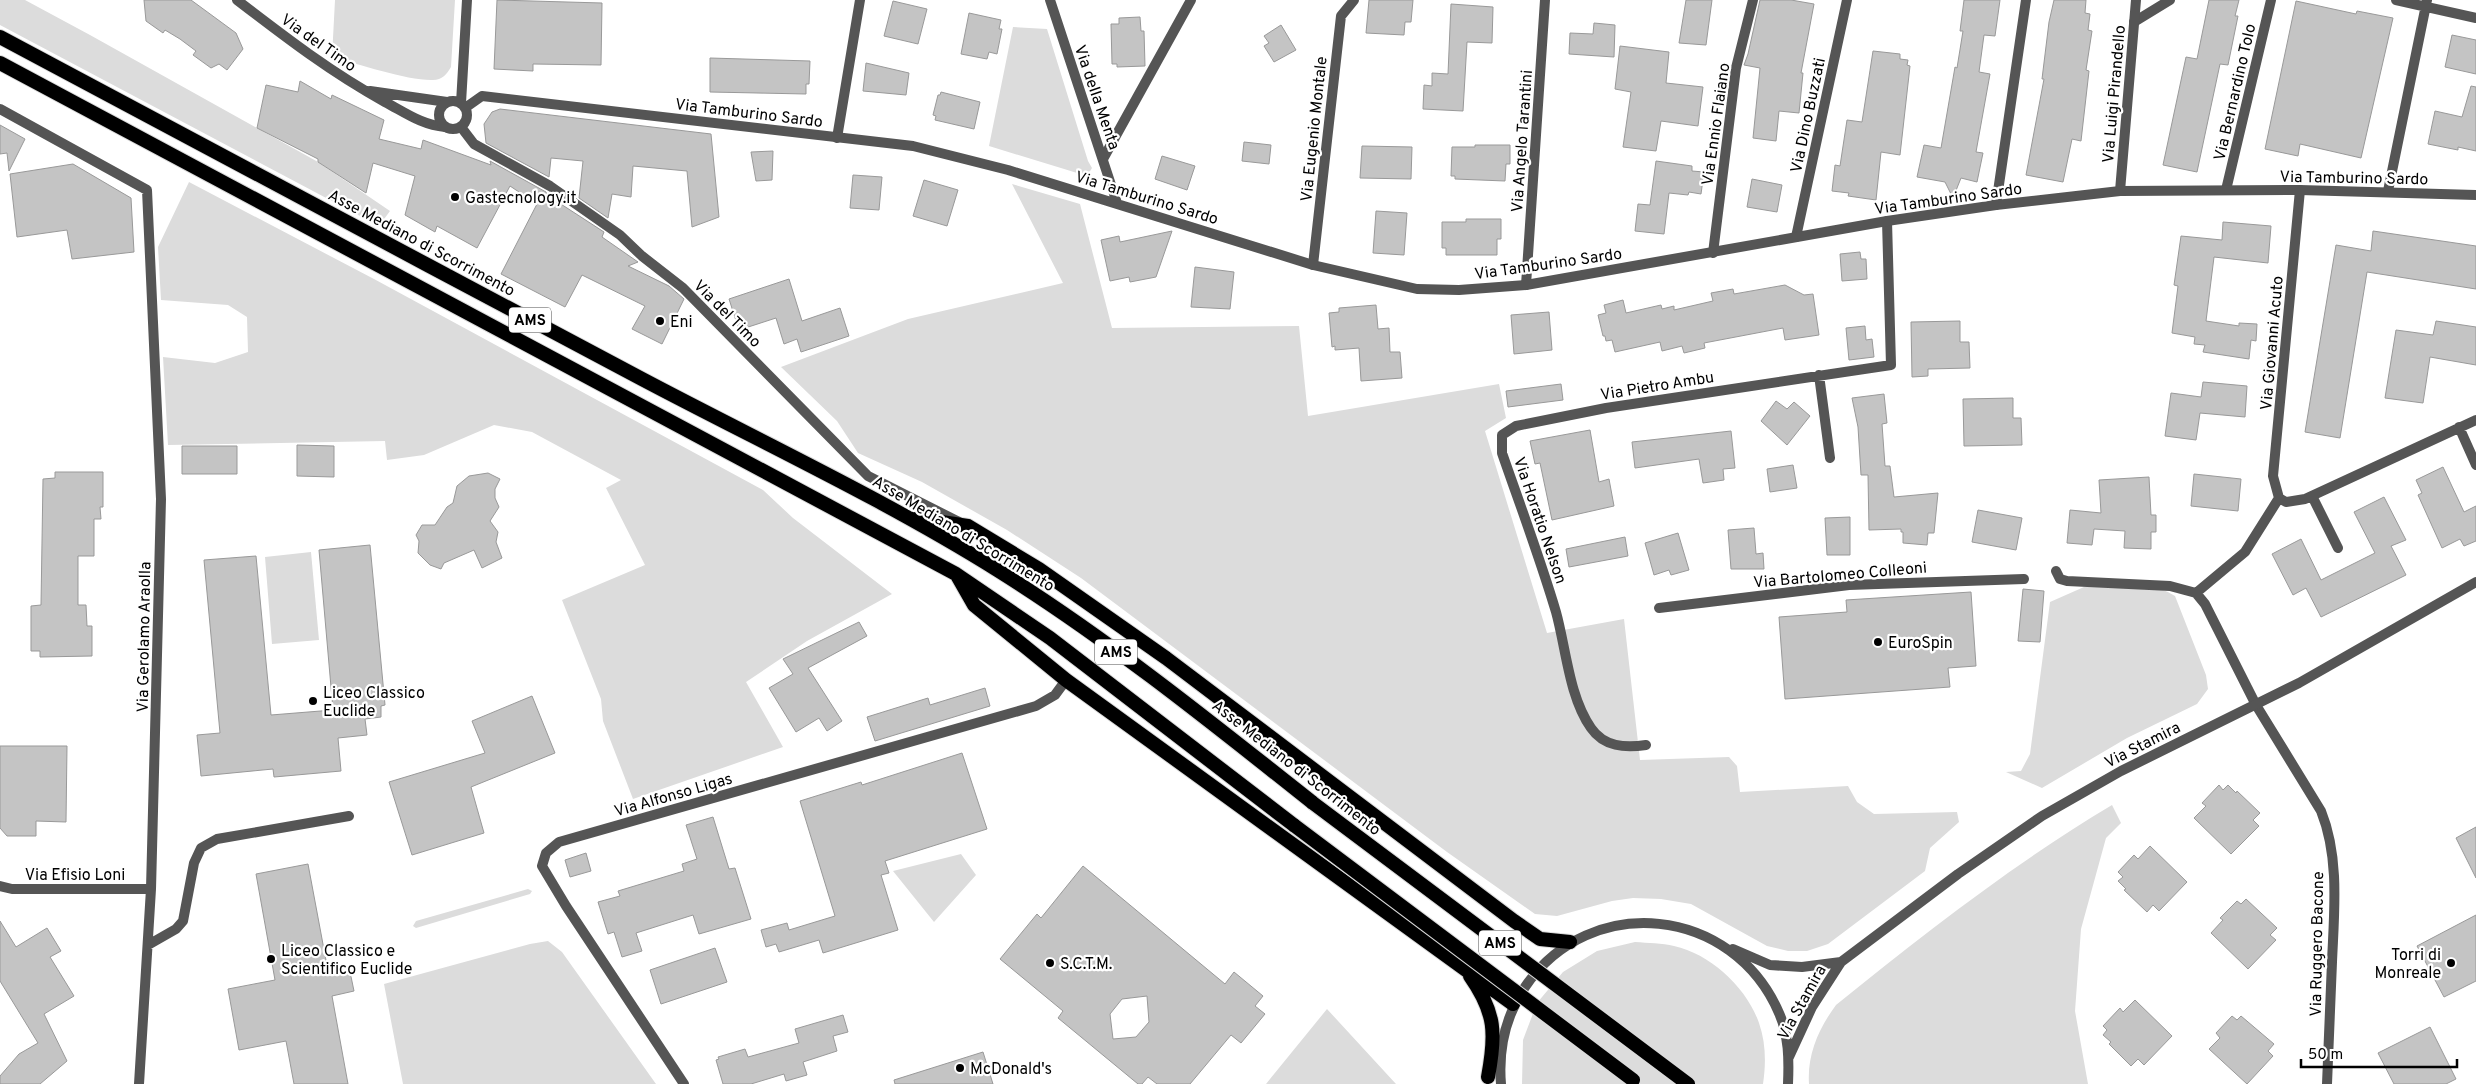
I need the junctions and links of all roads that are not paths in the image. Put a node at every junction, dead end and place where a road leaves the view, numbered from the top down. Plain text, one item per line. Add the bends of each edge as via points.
1 (237, 0) edge
2 (467, 0) edge
3 (860, 0) edge
4 (1050, 0) edge
5 (1191, 0) edge
6 (1354, 0) edge
7 (1545, 0) edge
8 (1753, 0) edge
9 (1847, 0) edge
10 (2026, 0) edge
11 (2136, 0) edge
12 (2170, 0) edge
13 (2271, 0) edge
14 (2396, 0) edge
15 (2426, 4) edge
16 (2476, 18) edge
17 (2134, 22) junction
18 (0, 37) edge
19 (0, 63) edge
20 (361, 89) junction
21 (447, 102) junction
22 (463, 105) junction
23 (0, 109) edge
24 (445, 127) junction
25 (461, 127) junction
26 (837, 138) junction
27 (1103, 159) junction
28 (2226, 190) junction
29 (2300, 190) junction
30 (2120, 192) junction
31 (2388, 192) junction
32 (2476, 195) edge
33 (1117, 203) junction
34 (1996, 205) junction
35 (1887, 221) junction
36 (1796, 237) junction
37 (1713, 253) junction
38 (1313, 265) junction
39 (1526, 285) junction
40 (1819, 376) junction
41 (2476, 420) edge
42 (2459, 427) junction
43 (1502, 435) joint
44 (1830, 458) dead end
45 (2476, 465) edge
46 (2312, 496) junction
47 (2279, 498) junction
48 (908, 517) junction
49 (968, 526) junction
50 (2338, 548) dead end
51 (2056, 571) dead end
52 (956, 574) junction
53 (2024, 578) dead end
54 (2476, 582) edge
55 (2196, 593) junction
56 (1659, 608) dead end
57 (1066, 680) junction
58 (2256, 705) junction
59 (1646, 745) dead end
60 (349, 816) dead end
61 (0, 886) edge
62 (151, 889) junction
63 (1570, 942) junction
64 (148, 945) junction
65 (1725, 946) junction
66 (1841, 962) junction
67 (1463, 967) junction
68 (1513, 1004) junction
69 (1789, 1056) junction
70 (1499, 1062) junction
71 (1485, 1081) edge
72 (139, 1084) edge
73 (684, 1084) edge
74 (1501, 1084) edge
75 (1638, 1084) edge
76 (1688, 1084) edge
77 (1788, 1084) edge
78 (2326, 1084) edge

1 - 20 street, Via del Timo via 302,50
2 - 22 street
3 - 26 street
4 - 27 street, Via della Menta
5 - 27 street
6 - 38 street, Via Eugenio Montale via 1341,16
7 - 39 street, Via Angelo Tarantini
8 - 37 street, Via Ennio Flaiano via 1736,68
9 - 36 street, Via Dino Buzzati
10 - 34 street
11 - 17 street, Via Luigi Pirandello
12 - 17 street
13 - 28 street, Via Bernardino Tolo
14 - 15 street
15 - 16 street
15 - 31 street
17 - 30 street, Via Luigi Pirandello
18 - 48 highway, Asse Mediano di Scorrimento / AMS via 762,443
19 - 52 highway, AMS
20 - 21 street, Via del Timo
20 - 24 street, Via del Timo via 427,125
21 - 22 street
21 - 24 street via 439,116
22 - 25 street via 467,119
22 - 26 street, Via Tamburino Sardo via 482,96
23 - 62 street, Via Gerolamo Araolla via 147,190 161,499
24 - 25 street via 453,130
25 - 49 street, Via del Timo via 474,144 550,186 620,235 683,288 868,476
26 - 33 street, Via Tamburino Sardo via 913,146
27 - 33 street, Via della Menta
28 - 29 street, Via Tamburino Sardo
28 - 30 street, Via Tamburino Sardo
29 - 31 street, Via Tamburino Sardo
29 - 47 street, Via Giovanni Acuto via 2273,476
30 - 34 street, Via Tamburino Sardo
31 - 32 street, Via Tamburino Sardo
33 - 38 street, Via Tamburino Sardo
34 - 35 street, Via Tamburino Sardo
35 - 36 street, Via Tamburino Sardo
35 - 40 street, Via Pietro Ambu via 1891,364
36 - 37 street, Via Tamburino Sardo
37 - 39 street, Via Tamburino Sardo
38 - 39 street, Via Tamburino Sardo via 1417,289 1458,290
40 - 43 street, Via Pietro Ambu via 1606,408 1516,426
40 - 44 street
41 - 42 street
42 - 45 street
42 - 46 street
43 - 59 street, Via Horatio Nelson via 1502,452 1556,613 1579,707 1602,740 1625,748
46 - 47 street via 2286,502
46 - 50 street
47 - 55 street via 2245,552
48 - 49 highway
48 - 76 highway, Asse Mediano di Scorrimento / AMS, bridge via 1076,622
49 - 63 highway via 1039,569 1166,658 1540,939
51 - 55 street via 2060,579 2067,582 2170,586
52 - 57 highway via 974,605
52 - 75 highway, AMS, bridge via 1050,638
53 - 56 street, Via Bartolomeo Colleoni via 1849,585
54 - 58 street, Via Stamira
55 - 58 street via 2205,604
57 - 67 highway
57 - 73 street, Via Alfonso Ligas via 1055,695 1036,706 559,842 546,853 542,866
58 - 66 street, Via Stamira via 2121,771 2042,816
58 - 78 street, Via Ruggero Bacone via 2327,826 2335,905
60 - 64 street via 217,839 201,848 194,863 183,921 176,929
61 - 62 street, Via Efisio Loni via 12,890
62 - 64 street, Via Gerolamo Araolla
63 - 65 street via 1608,926 1648,922 1688,928
63 - 68 street via 1537,969
64 - 72 street, Via Gerolamo Araolla
65 - 66 street, Via Stamira via 1770,965 1802,967
65 - 69 street via 1758,976 1780,1014
66 - 69 street, Via Stamira via 1812,1007
67 - 68 highway
67 - 71 highway via 1491,1014 1494,1043
68 - 70 street via 1503,1033
69 - 77 street
70 - 71 street
70 - 74 street

